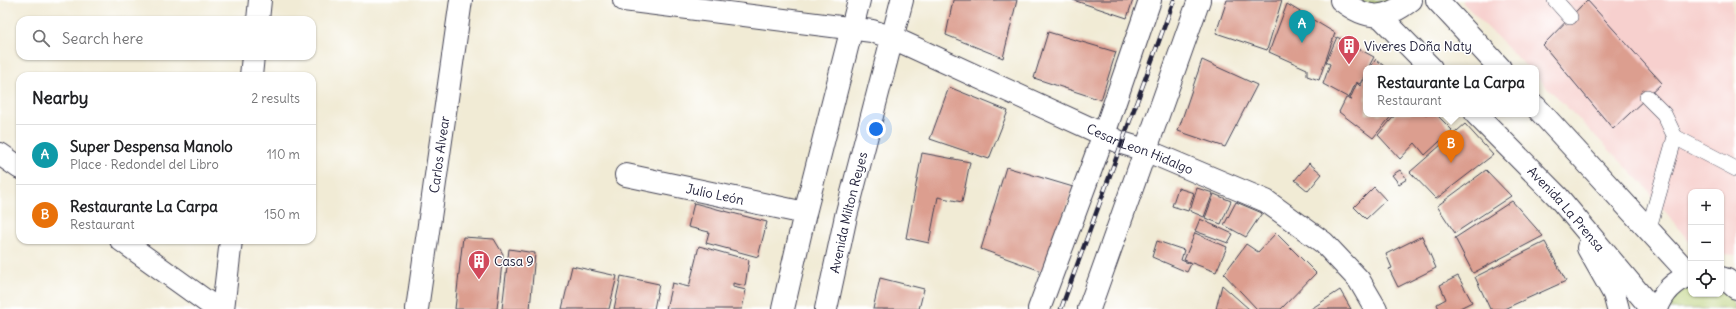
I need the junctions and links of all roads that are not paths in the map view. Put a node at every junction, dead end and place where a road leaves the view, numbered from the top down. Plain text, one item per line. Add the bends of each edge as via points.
1 (260, 0) edge
2 (461, 0) edge
3 (624, 0) edge
4 (859, 0) edge
5 (902, 0) edge
6 (1150, 0) edge
7 (1199, 0) edge
8 (1341, 0) edge
9 (1412, 0) edge
10 (1437, 0) edge
11 (1555, 0) edge
12 (258, 16) edge
13 (1380, 16) junction
14 (1570, 17) dead end
15 (862, 30) junction
16 (893, 38) junction
17 (253, 60) edge
18 (1428, 65) edge
19 (1497, 65) edge
20 (251, 72) edge
21 (1647, 97) dead end
22 (1539, 110) edge
23 (1479, 117) edge
24 (1104, 134) junction
25 (1675, 137) junction
26 (1145, 150) junction
27 (0, 154) edge
28 (16, 165) edge
29 (1736, 169) edge
30 (626, 175) dead end
31 (1558, 197) junction
32 (805, 214) junction
33 (1648, 231) junction
34 (127, 244) edge
35 (231, 244) edge
36 (1688, 273) edge
37 (1688, 276) edge
38 (1724, 279) edge
39 (1736, 288) edge
40 (217, 309) edge
41 (223, 309) edge
42 (417, 309) edge
43 (783, 309) edge
44 (826, 309) edge
45 (1039, 309) edge
46 (1089, 309) edge
47 (1376, 309) edge
48 (1618, 309) edge
49 (1652, 309) edge
50 (1657, 309) edge

1 - 12 street
2 - 42 street, Carlos Alvear
3 - 15 street, Cesar Leon Hidalgo
4 - 15 street
5 - 16 street, Avenida Milton Reyes
6 - 24 street
7 - 26 street
8 - 13 street via 1359,12
9 - 13 street via 1398,11
10 - 19 street
11 - 14 lane
13 - 18 street
15 - 16 street, Cesar Leon Hidalgo
15 - 32 street
16 - 24 street, Cesar Leon Hidalgo
16 - 44 street, Avenida Milton Reyes via 846,216
17 - 20 street
21 - 25 lane via 1664,114
22 - 33 street
23 - 31 street, Avenida La Prensa
24 - 26 street, Cesar Leon Hidalgo via 1122,144
24 - 45 street
25 - 29 lane
25 - 33 lane
26 - 46 street
26 - 47 street, Cesar Leon Hidalgo via 1266,201 1324,243 1359,280
27 - 28 street
30 - 32 street, Julio León
31 - 48 street via 1614,294
31 - 49 street, Avenida La Prensa
32 - 43 street
33 - 36 street
34 - 40 street
35 - 41 street
37 - 50 street via 1674,283 1662,297
38 - 39 street

